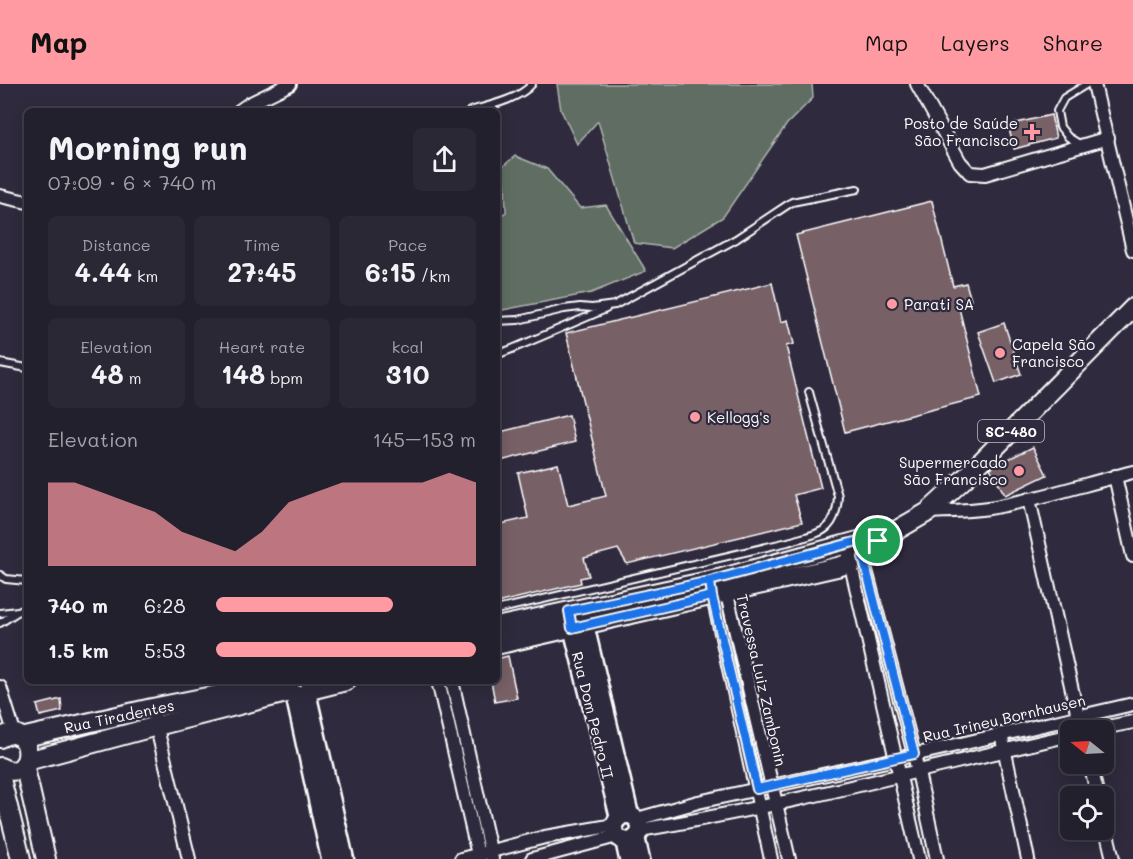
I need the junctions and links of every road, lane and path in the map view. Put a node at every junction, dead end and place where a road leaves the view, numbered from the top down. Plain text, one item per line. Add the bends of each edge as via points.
1 (290, 84) edge
2 (532, 84) edge
3 (917, 84) edge
4 (1087, 84) edge
5 (1094, 84) edge
6 (243, 108) edge
7 (480, 108) edge
8 (1108, 138) junction
9 (1081, 146) junction
10 (857, 189) dead end
11 (0, 196) edge
12 (24, 201) edge
13 (1133, 250) edge
14 (615, 305) junction
15 (1133, 308) edge
16 (500, 321) edge
17 (500, 354) edge
18 (0, 363) edge
19 (24, 367) edge
20 (809, 392) dead end
21 (1133, 472) edge
22 (1115, 477) junction
23 (1029, 500) junction
24 (928, 512) junction
25 (854, 551) junction
26 (1133, 556) edge
27 (0, 576) edge
28 (24, 581) edge
29 (718, 586) junction
30 (500, 609) edge
31 (24, 611) edge
32 (18, 612) junction
33 (0, 613) edge
34 (577, 618) junction
35 (0, 623) edge
36 (500, 627) edge
37 (500, 644) edge
38 (742, 661) junction
39 (727, 664) junction
40 (322, 684) edge
41 (439, 684) edge
42 (453, 684) edge
43 (0, 687) edge
44 (298, 687) edge
45 (898, 696) junction
46 (882, 701) junction
47 (1133, 704) edge
48 (458, 712) junction
49 (1077, 716) junction
50 (155, 717) junction
51 (446, 717) junction
52 (1078, 720) edge
53 (1133, 722) edge
54 (1114, 726) edge
55 (61, 729) junction
56 (1001, 734) junction
57 (12, 737) edge
58 (1060, 738) edge
59 (68, 750) junction
60 (1005, 750) junction
61 (914, 754) junction
62 (896, 759) junction
63 (25, 762) junction
64 (0, 767) edge
65 (917, 772) junction
66 (823, 774) junction
67 (0, 775) edge
68 (900, 775) junction
69 (772, 786) junction
70 (757, 789) junction
71 (322, 790) junction
72 (827, 793) junction
73 (698, 802) junction
74 (777, 805) junction
75 (760, 807) junction
76 (5, 811) edge
77 (702, 820) junction
78 (627, 828) junction
79 (545, 837) junction
80 (1108, 840) edge
81 (492, 855) edge
82 (549, 855) junction
83 (479, 857) edge
84 (21, 859) edge
85 (46, 859) edge
86 (189, 859) edge
87 (330, 859) edge
88 (345, 859) edge
89 (461, 859) edge
90 (532, 859) edge
91 (628, 859) edge
92 (640, 859) edge
93 (771, 859) edge
94 (789, 859) edge
95 (919, 859) edge
96 (937, 859) edge
97 (1028, 859) edge
98 (1113, 859) edge

1 - 6 street
2 - 7 lane via 527,91
3 - 9 street via 970,173 985,174
4 - 9 lane via 1064,98 1057,111 1060,127
5 - 8 street
8 - 9 street
8 - 13 street
10 - 14 lane via 792,202 736,239
11 - 12 street
14 - 16 lane
14 - 17 lane
15 - 24 main road, SC-480
18 - 19 lane
20 - 30 lane via 838,496 832,523 822,531
21 - 22 street
22 - 23 street
22 - 26 street
23 - 24 street via 977,510
23 - 49 street
24 - 25 main road, SC-480
25 - 29 main road
25 - 45 street
25 - 46 street
27 - 28 lane
29 - 34 main road
29 - 38 street, Travessa Luiz Zambonin
29 - 39 street, Travessa Luiz Zambonin
31 - 32 lane
32 - 33 lane
32 - 35 lane
34 - 36 main road
34 - 37 main road
34 - 78 street, Rua Dom Pedro II
38 - 39 street
38 - 69 street, Travessa Luiz Zambonin
39 - 70 street, Travessa Luiz Zambonin
40 - 44 main road, Rua Tiradentes
41 - 51 street
42 - 48 street
43 - 57 street
44 - 50 main road, Rua Tiradentes
44 - 71 street
45 - 46 street
45 - 61 street
46 - 62 street
47 - 49 street, Rua Irineu Bornhausen
48 - 51 street
48 - 81 street
49 - 52 street
49 - 56 street, Rua Irineu Bornhausen
50 - 55 main road, Rua Tiradentes
50 - 59 main road, Rua Tiradentes
50 - 86 street
51 - 83 street
53 - 54 street
55 - 57 main road, Rua Tiradentes
55 - 59 main road
56 - 60 street
56 - 61 street, Rua Irineu Bornhausen
57 - 63 main road via 26,743
58 - 60 street, Rua Irineu Bornhausen
59 - 63 main road, Rua Tiradentes
60 - 65 street, Rua Irineu Bornhausen
60 - 97 street
61 - 62 street, Rua Irineu Bornhausen
61 - 65 street
62 - 66 street, Rua Irineu Bornhausen
62 - 68 street
63 - 64 main road, Rua Tiradentes via 14,770
63 - 85 main road
65 - 68 street, Rua Irineu Bornhausen
65 - 96 street
66 - 69 street, Rua Irineu Bornhausen
66 - 72 street
67 - 76 main road
68 - 72 street, Rua Irineu Bornhausen
68 - 95 street
69 - 70 street, Rua Irineu Bornhausen
69 - 74 street, Travessa Luiz Zambonin
70 - 73 street, Rua Irineu Bornhausen
70 - 75 street, Travessa Luiz Zambonin
71 - 87 street
71 - 88 street
72 - 74 street, Rua Irineu Bornhausen
73 - 77 street
73 - 78 street, Rua Irineu Bornhausen
74 - 75 street, Rua Irineu Bornhausen
74 - 94 street, Travessa Luiz Zambonin
75 - 77 street, Rua Irineu Bornhausen
75 - 93 street, Travessa Luiz Zambonin
76 - 84 main road
77 - 78 street, Rua Irineu Bornhausen
78 - 79 street, Rua Irineu Bornhausen
78 - 82 street, Rua Irineu Bornhausen
78 - 91 street, Rua Dom Pedro II
78 - 92 street, Rua Dom Pedro II
79 - 81 street, Rua Irineu Bornhausen
79 - 82 street
80 - 98 street
81 - 83 street, Rua Irineu Bornhausen
82 - 90 street, Rua Irineu Bornhausen
83 - 89 street, Rua Irineu Bornhausen

